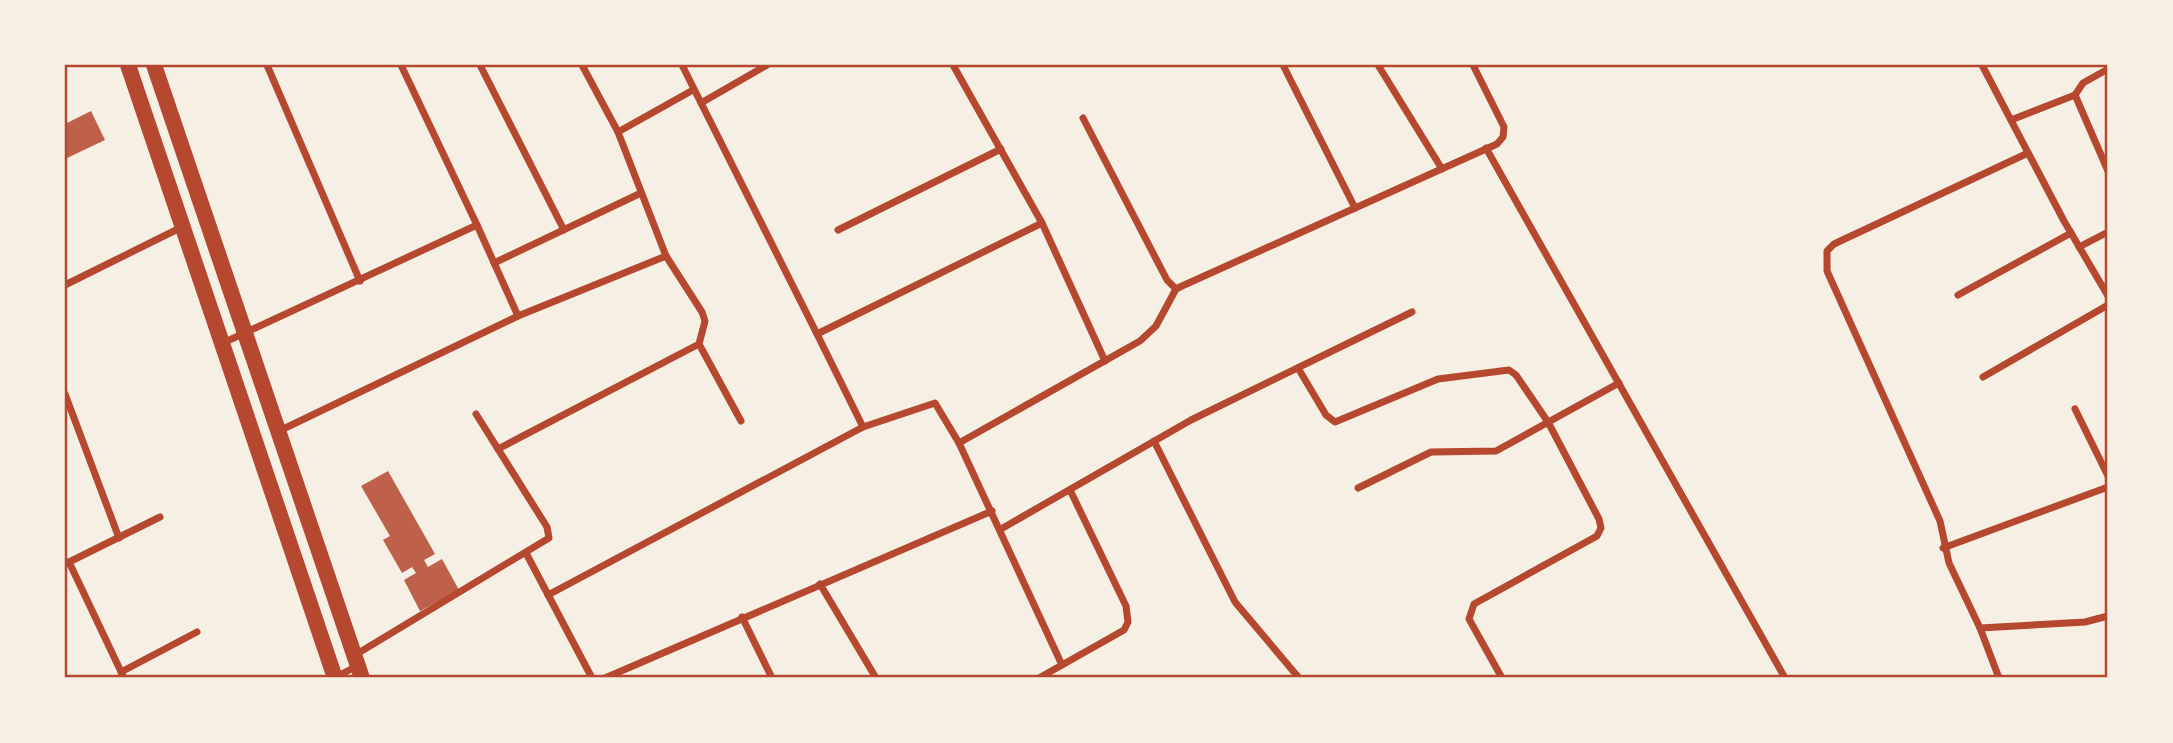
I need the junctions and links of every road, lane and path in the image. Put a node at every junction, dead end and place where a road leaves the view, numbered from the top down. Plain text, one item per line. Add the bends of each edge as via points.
1 (128, 65) edge
2 (154, 65) edge
3 (267, 65) edge
4 (401, 65) edge
5 (480, 65) edge
6 (582, 65) edge
7 (682, 65) edge
8 (766, 65) edge
9 (953, 65) edge
10 (1283, 65) edge
11 (1378, 65) edge
12 (1473, 65) edge
13 (1982, 65) edge
14 (2108, 69) edge
15 (693, 90) junction
16 (2075, 95) junction
17 (701, 103) junction
18 (1083, 118) dead end
19 (2011, 120) junction
20 (618, 132) junction
21 (1001, 149) junction
22 (1486, 149) junction
23 (2028, 153) junction
24 (1442, 169) junction
25 (2108, 171) edge
26 (641, 193) junction
27 (1355, 208) junction
28 (1042, 223) junction
29 (477, 225) junction
30 (183, 226) junction
31 (564, 230) junction
32 (838, 230) dead end
33 (2108, 232) edge
34 (2071, 233) junction
35 (2079, 247) junction
36 (666, 256) junction
37 (494, 263) junction
38 (360, 281) junction
39 (65, 285) edge
40 (1176, 289) junction
41 (1958, 295) dead end
42 (2108, 296) edge
43 (2108, 305) edge
44 (1412, 312) dead end
45 (518, 316) junction
46 (246, 334) junction
47 (817, 334) junction
48 (222, 344) junction
49 (699, 344) junction
50 (1105, 361) junction
51 (1298, 368) junction
52 (1983, 377) dead end
53 (1619, 383) junction
54 (65, 394) edge
55 (2075, 409) dead end
56 (476, 414) dead end
57 (741, 421) dead end
58 (1548, 422) junction
59 (863, 427) junction
60 (278, 431) junction
61 (1154, 441) junction
62 (959, 443) junction
63 (498, 449) junction
64 (2108, 475) edge
65 (2108, 487) edge
66 (1358, 488) dead end
67 (1070, 490) junction
68 (992, 511) junction
69 (160, 517) dead end
70 (1001, 530) junction
71 (119, 538) junction
72 (1943, 548) junction
73 (526, 553) junction
74 (67, 563) edge
75 (820, 584) junction
76 (548, 595) junction
77 (2108, 615) edge
78 (742, 617) junction
79 (1980, 628) junction
80 (197, 632) dead end
81 (1062, 665) junction
82 (358, 667) edge
83 (123, 675) edge
84 (335, 678) edge
85 (592, 678) edge
86 (605, 678) edge
87 (772, 678) edge
88 (876, 678) edge
89 (1039, 678) edge
90 (1299, 678) edge
91 (1502, 678) edge
92 (1785, 678) edge
93 (1999, 678) edge

1 - 30 highway
2 - 46 highway
3 - 38 street
4 - 29 street
5 - 31 street
6 - 20 street
7 - 15 street
8 - 17 street
9 - 21 street
10 - 27 street
11 - 24 street
12 - 22 street via 1504,127 1503,137
13 - 19 street
14 - 16 street via 2082,83
15 - 17 street
15 - 20 street
16 - 19 street
16 - 25 street
17 - 47 street
18 - 40 street via 1167,280
19 - 23 street
20 - 26 street
21 - 28 street
21 - 32 street
22 - 24 street
22 - 53 street
23 - 34 street
23 - 72 street via 1835,244 1825,261 1940,521
24 - 27 street
26 - 31 street
26 - 36 street
27 - 40 street
28 - 47 street
28 - 50 street
29 - 37 street
29 - 38 street
30 - 39 street
30 - 48 highway
31 - 37 street
33 - 35 street
34 - 35 street
34 - 41 street
35 - 42 street
36 - 45 street
36 - 49 street via 702,312 705,321
37 - 45 street
38 - 46 street
40 - 50 street via 1148,334
43 - 52 street
44 - 51 street
45 - 60 street
46 - 48 street
46 - 60 highway
47 - 59 street
48 - 84 highway
49 - 57 street
49 - 63 street
50 - 62 street
51 - 58 street via 1335,422 1437,379 1501,370 1516,375
51 - 61 street
53 - 58 street
53 - 92 street
54 - 71 street
55 - 64 street
56 - 63 street
58 - 66 street via 1496,451 1424,454
58 - 91 street via 1601,528 1597,536 1474,604 1469,619
59 - 62 street via 935,403
59 - 76 street
60 - 82 highway
61 - 67 street
61 - 90 street via 1235,602
62 - 68 street
63 - 73 street via 550,533 544,543
65 - 72 street
67 - 70 street
67 - 81 street via 1126,606 1128,622 1124,630
68 - 70 street
68 - 75 street
69 - 71 street
70 - 81 street
71 - 74 street
72 - 79 street
73 - 76 street
73 - 82 street
74 - 83 street
75 - 78 street
75 - 88 street
76 - 85 street
77 - 79 street via 2084,622
78 - 86 street
78 - 87 street
79 - 93 street
80 - 83 street
81 - 89 street
82 - 84 street

